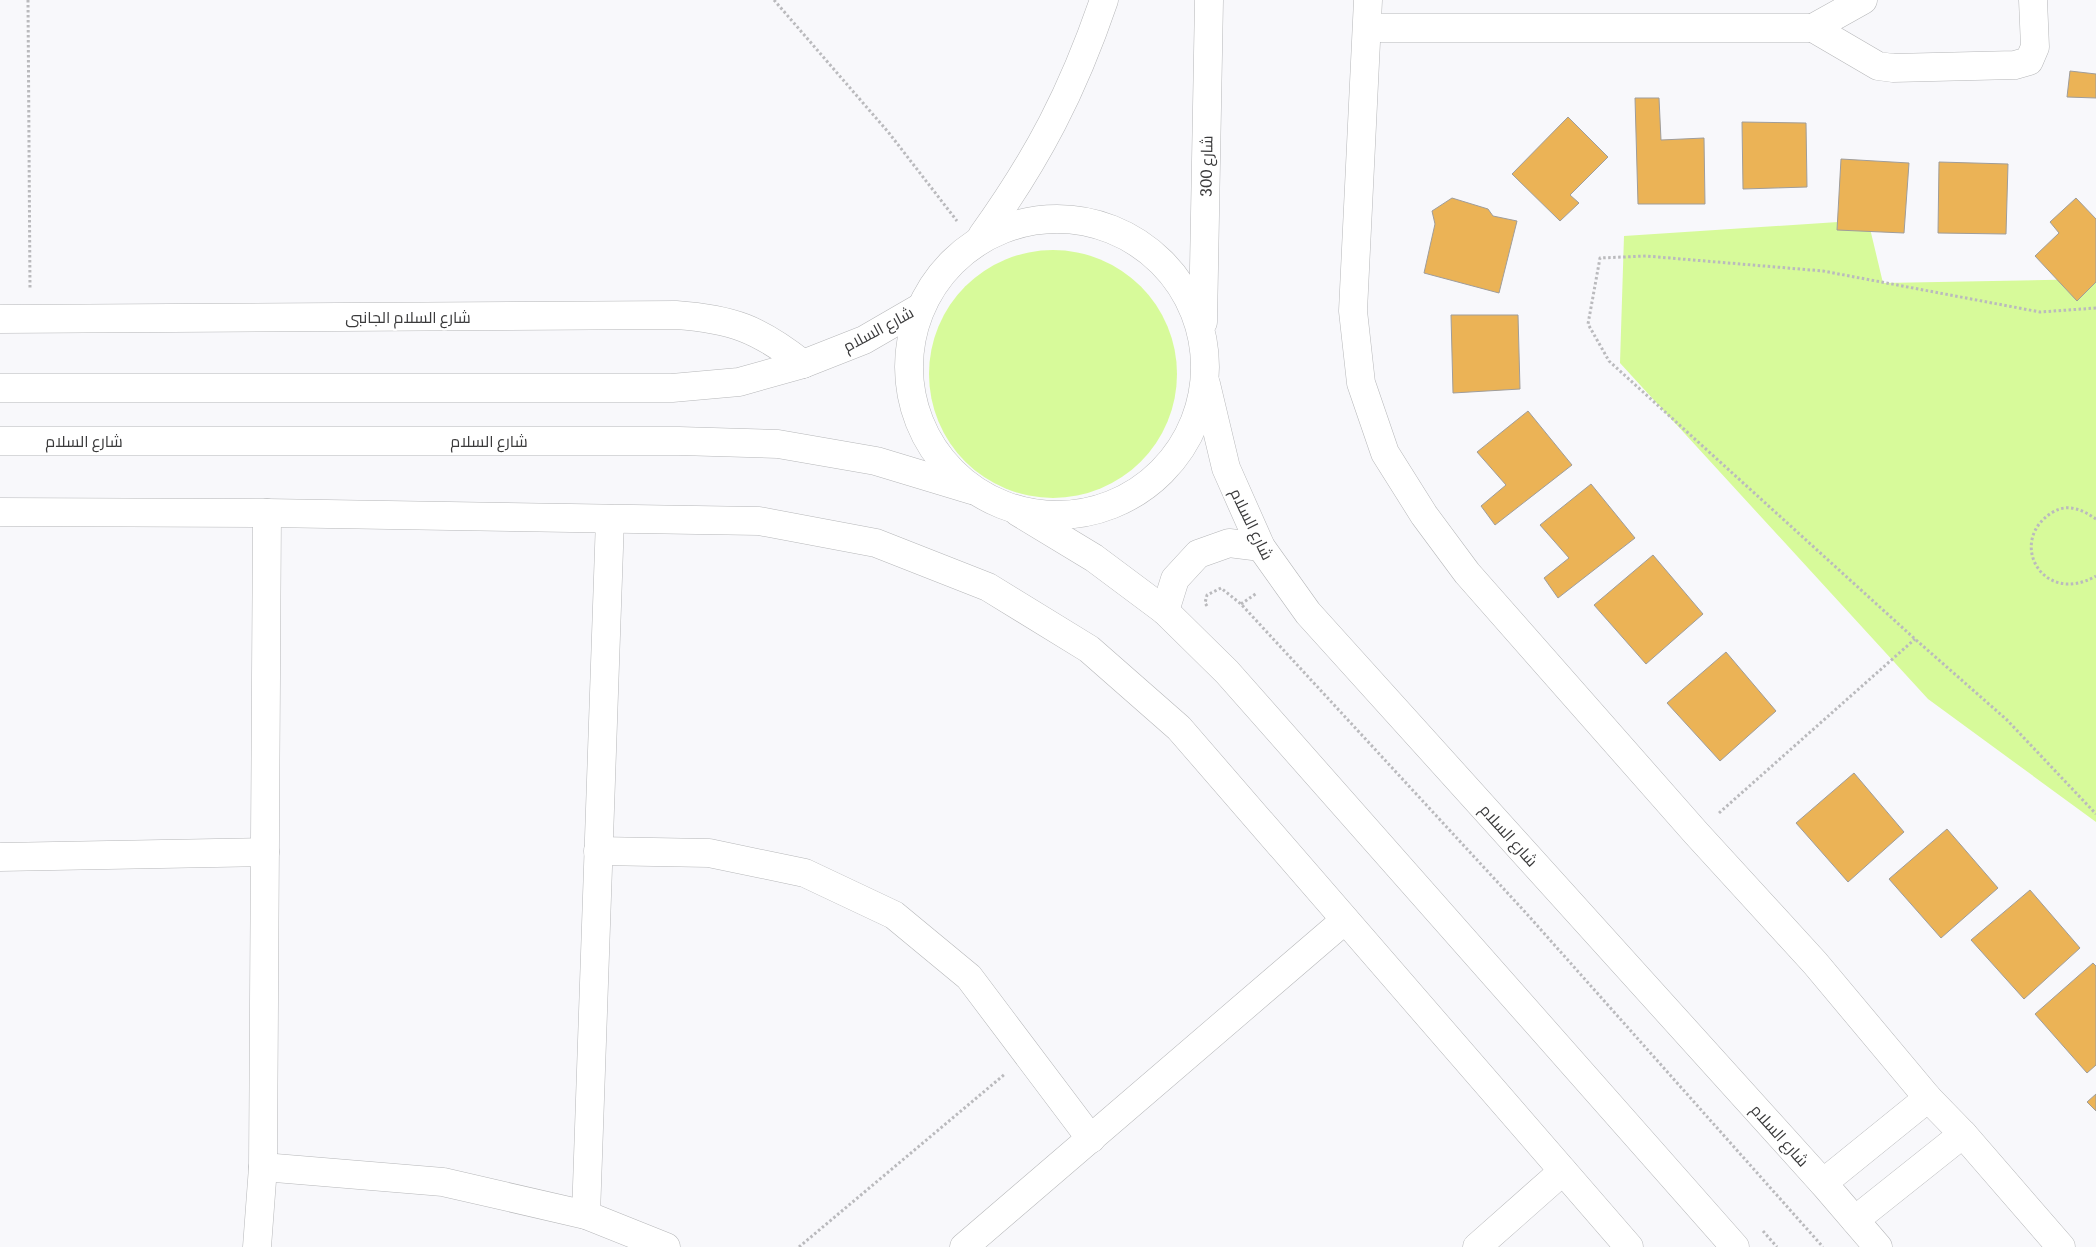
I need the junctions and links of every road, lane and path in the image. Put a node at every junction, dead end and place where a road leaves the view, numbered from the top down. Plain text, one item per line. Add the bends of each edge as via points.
1 (28, 0) edge
2 (774, 0) edge
3 (1104, 0) edge
4 (1208, 0) edge
5 (1368, 0) edge
6 (1863, 0) edge
7 (2032, 0) edge
8 (1368, 28) junction
9 (1813, 28) junction
10 (978, 239) junction
11 (921, 306) junction
12 (2096, 308) edge
13 (0, 319) edge
14 (30, 319) junction
15 (1202, 331) junction
16 (803, 364) junction
17 (1206, 384) junction
18 (0, 388) edge
19 (0, 442) edge
20 (972, 490) junction
21 (0, 512) edge
22 (1018, 512) junction
23 (267, 513) junction
24 (610, 519) junction
25 (2096, 519) edge
26 (1261, 547) junction
27 (2096, 576) edge
28 (1208, 608) dead end
29 (1165, 611) junction
30 (1915, 639) junction
31 (2096, 814) edge
32 (1696, 834) junction
33 (598, 851) junction
34 (265, 852) junction
35 (0, 857) edge
36 (1346, 920) junction
37 (1028, 1055) junction
38 (1928, 1098) junction
39 (1963, 1134) junction
40 (1091, 1139) junction
41 (263, 1167) junction
42 (1563, 1171) junction
43 (1823, 1183) junction
44 (586, 1215) junction
45 (1855, 1220) junction
46 (1758, 1225) dead end
47 (257, 1247) edge
48 (666, 1247) edge
49 (798, 1247) edge
50 (964, 1247) edge
51 (1477, 1247) edge
52 (1629, 1247) edge
53 (1735, 1247) edge
54 (1777, 1247) edge
55 (1823, 1247) edge
56 (1878, 1247) edge
57 (2061, 1247) edge

1 - 14 path
2 - 10 path
3 - 10 street via 1086,51 1045,140 1013,193
4 - 15 street, شارع 300
5 - 8 street
6 - 9 street
7 - 9 street via 2035,47 2029,61 2015,65 1878,66
8 - 9 street
8 - 32 street via 1353,311 1361,383 1385,453 1424,515 1467,573
10 - 11 street via 942,271
10 - 15 street via 1026,221 1072,219 1116,230 1155,254 1184,289
11 - 16 street, شارع السلام via 864,340
11 - 20 street via 908,356 913,407 935,454
12 - 30 path via 2040,312 1823,271 1646,256 1600,258 1588,324 1609,361
13 - 14 street, شارع السلام الجانبى
14 - 16 street, شارع السلام الجانبى via 711,317 744,326 775,342
15 - 17 street
16 - 18 street, شارع السلام via 739,382 672,388
17 - 22 street via 1192,434 1162,475 1120,504 1069,517
17 - 26 street, شارع السلام via 1226,468
19 - 20 street, شارع السلام via 679,441 778,444 876,462
20 - 22 street
21 - 23 street
22 - 29 street via 1094,558
23 - 24 street
23 - 34 street
24 - 33 street
24 - 36 street via 759,521 876,543 988,586 1089,648 1179,728
25 - 27 path via 2086,511 2056,510 2043,518 2034,530 2031,545 2033,560 2041,573 2053,582 2068,586
26 - 29 street via 1229,543 1198,554 1175,579
26 - 43 street, شارع السلام via 1308,613
28 - 55 path via 1205,603 1207,595 1221,588 1241,604 1526,913
29 - 53 street via 1234,679
30 - 31 path via 2007,720
30 - 32 path
32 - 38 street via 1815,963
33 - 37 street via 710,853 805,873 894,915 969,977
33 - 44 street
34 - 35 street
34 - 41 street
36 - 40 street
36 - 42 street
37 - 40 street
37 - 49 path
38 - 39 street
38 - 43 street
39 - 45 street
39 - 57 street
40 - 50 street
41 - 44 street via 443,1182
41 - 47 street
42 - 51 street
42 - 52 street
43 - 45 street, شارع السلام
44 - 48 street
45 - 56 street, شارع السلام
46 - 54 path

